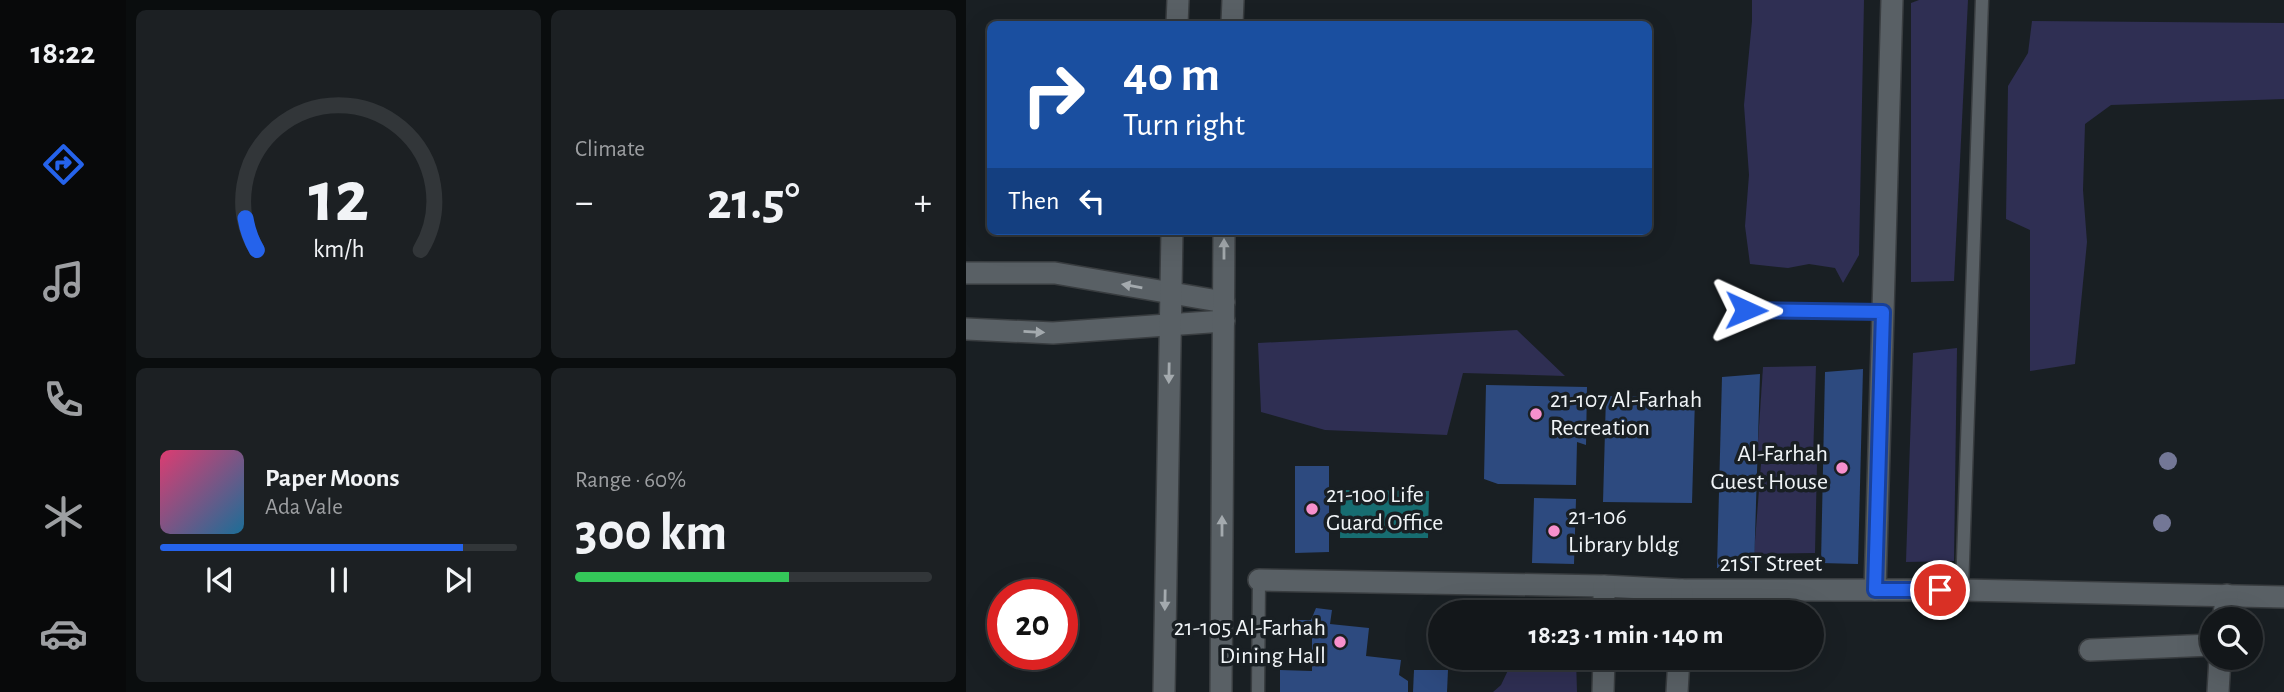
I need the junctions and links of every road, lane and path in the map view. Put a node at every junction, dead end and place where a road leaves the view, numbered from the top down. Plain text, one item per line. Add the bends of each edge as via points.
1 (1178, 0) edge
2 (1233, 0) edge
3 (1892, 0) edge
4 (1982, 0) edge
5 (1177, 21) edge
6 (1232, 21) edge
7 (1172, 235) edge
8 (1224, 235) edge
9 (966, 273) edge
10 (1171, 293) junction
11 (1746, 310) dead end
12 (1224, 311) junction
13 (1883, 312) junction
14 (1170, 324) junction
15 (966, 328) edge
16 (1259, 580) joint
17 (1604, 586) junction
18 (1682, 590) junction
19 (1875, 590) junction
20 (1962, 590) junction
21 (2227, 595) junction
22 (2284, 597) edge
23 (1604, 600) edge
24 (1682, 600) edge
25 (2226, 607) edge
26 (2200, 645) edge
27 (2090, 650) dead end
28 (1604, 670) edge
29 (1678, 670) edge
30 (2219, 670) edge
31 (1164, 692) edge
32 (1221, 692) edge
33 (1258, 692) edge
34 (1603, 692) edge
35 (1677, 692) edge
36 (2218, 692) edge

1 - 5 street
2 - 6 street
3 - 13 street
4 - 20 lane
7 - 10 street
12 -> 8 street
10 -> 9 street via 1055,273
10 - 12 street
10 - 14 street
11 - 13 lane
12 - 14 street
32 -> 12 street
13 - 19 street
15 -> 14 street via 1053,333
14 -> 31 street
16 - 17 street, 21ST Street
16 - 33 lane
17 - 18 street, 21ST Street
17 - 23 street
18 - 19 street, 21ST Street
18 - 24 street
19 - 20 street, 21ST Street
20 - 21 street, 21ST Street
21 - 22 street, 21ST Street
21 - 25 street
26 - 27 street
28 - 34 street
29 - 35 street
30 - 36 street

